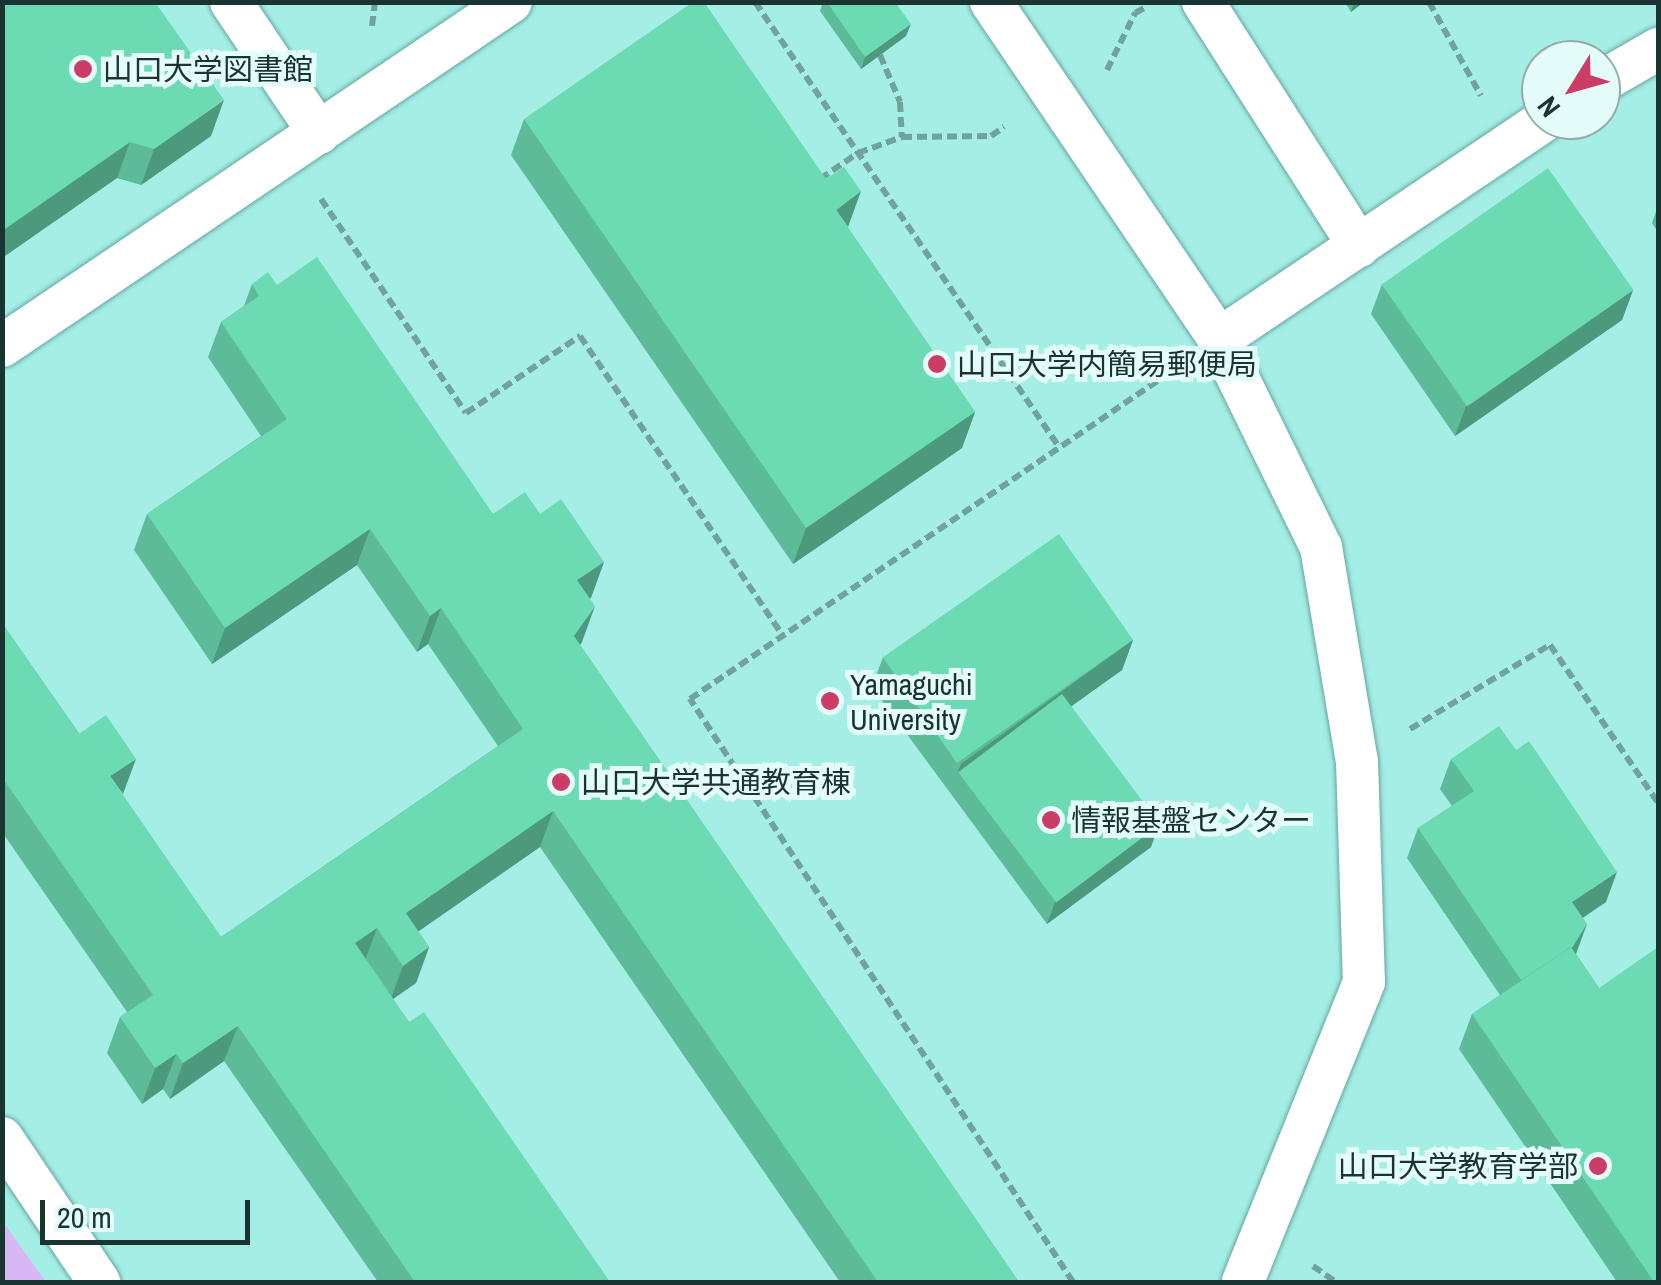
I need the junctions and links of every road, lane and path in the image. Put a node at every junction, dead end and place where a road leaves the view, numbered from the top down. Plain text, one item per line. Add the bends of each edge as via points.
1 (231, 2) edge
2 (510, 2) edge
3 (755, 2) edge
4 (991, 2) edge
5 (1154, 2) edge
6 (1203, 2) edge
7 (1429, 2) edge
8 (1658, 48) edge
9 (880, 55) edge
10 (1621, 70) edge
11 (1054, 96) junction
12 (902, 137) junction
13 (1521, 137) edge
14 (1085, 142) junction
15 (304, 143) junction
16 (1509, 145) junction
17 (858, 153) junction
18 (813, 183) edge
19 (1359, 246) junction
20 (1218, 339) junction
21 (2, 346) edge
22 (1060, 447) junction
23 (783, 636) junction
24 (1358, 761) junction
25 (1658, 803) edge
26 (2, 1138) edge
27 (99, 1282) edge
28 (1073, 1282) edge
29 (1243, 1282) edge

1 - 15 lane
2 - 15 lane
3 - 17 path
4 - 11 lane
5 - 14 path via 1136,13 1112,56
6 - 19 lane
7 - 16 path
8 - 10 lane
9 - 12 path via 900,102
11 - 12 path via 990,136
11 - 14 lane
12 - 17 path
13 - 16 lane
14 - 20 lane
15 - 21 lane
15 - 23 path via 466,413 580,336
16 - 19 lane
17 - 18 path
17 - 22 path
19 - 20 lane
20 - 22 path
20 - 24 lane via 1321,547
22 - 23 path
23 - 28 path via 690,699
24 - 25 path via 1550,645
24 - 29 lane via 1364,982
26 - 27 lane

